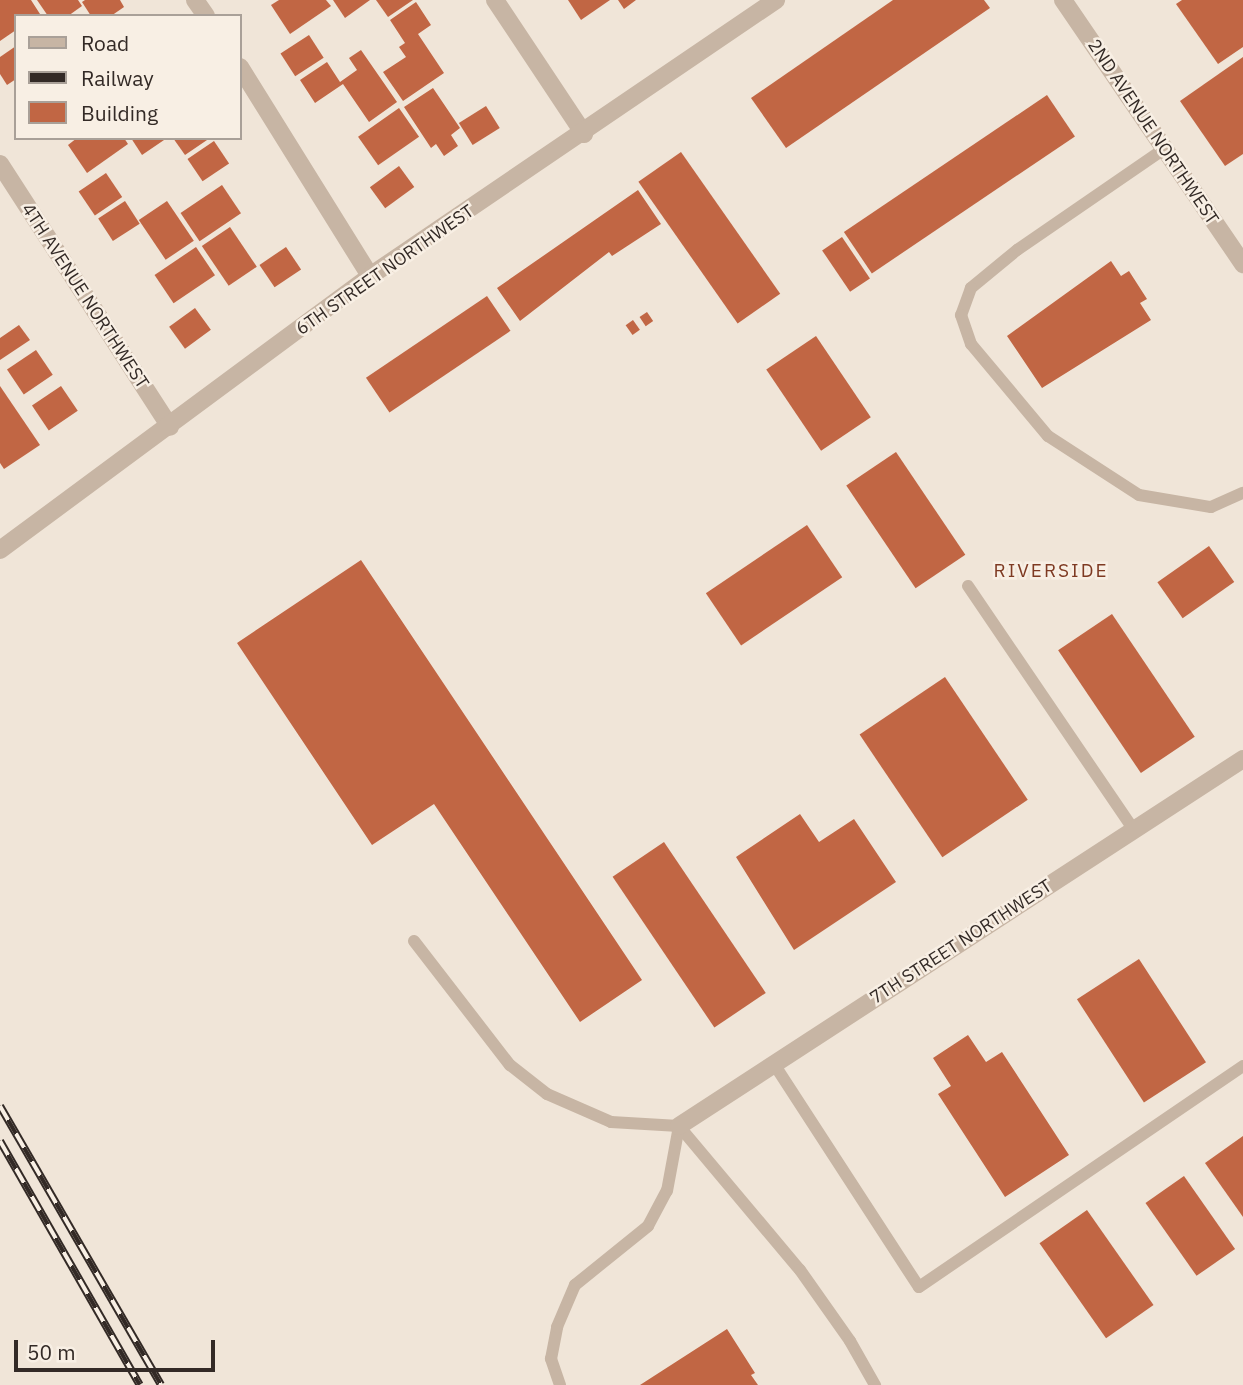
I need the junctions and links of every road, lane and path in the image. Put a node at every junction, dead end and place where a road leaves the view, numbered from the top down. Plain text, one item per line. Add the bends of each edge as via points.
1 (495, 0) edge
2 (776, 0) edge
3 (1063, 0) edge
4 (242, 70) edge
5 (584, 134) junction
6 (1164, 149) junction
7 (0, 164) edge
8 (1243, 264) edge
9 (370, 276) junction
10 (170, 427) junction
11 (1243, 493) edge
12 (0, 550) edge
13 (968, 586) dead end
14 (1243, 759) edge
15 (1134, 830) junction
16 (414, 941) dead end
17 (774, 1064) junction
18 (1243, 1066) edge
19 (679, 1126) junction
20 (560, 1385) edge
21 (875, 1385) edge

1 - 5 street
2 - 5 street, 6TH STREET NORTHWEST
3 - 6 street, 2ND AVENUE NORTHWEST
4 - 9 street
5 - 9 street, 6TH STREET NORTHWEST
6 - 8 street, 2ND AVENUE NORTHWEST
6 - 11 lane via 1017,250 971,288 961,315 971,344 1048,436 1139,495 1211,507
7 - 10 street, 4TH AVENUE NORTHWEST
9 - 10 street, 6TH STREET NORTHWEST
10 - 12 street, 6TH STREET NORTHWEST
13 - 15 lane
14 - 15 street, 7TH STREET NORTHWEST
15 - 17 street, 7TH STREET NORTHWEST
16 - 19 lane via 510,1065 547,1094 611,1122
17 - 18 lane via 919,1287
17 - 19 street, 7TH STREET NORTHWEST
19 - 20 lane via 667,1191 648,1226 575,1285 557,1327 551,1359
19 - 21 lane via 800,1270

